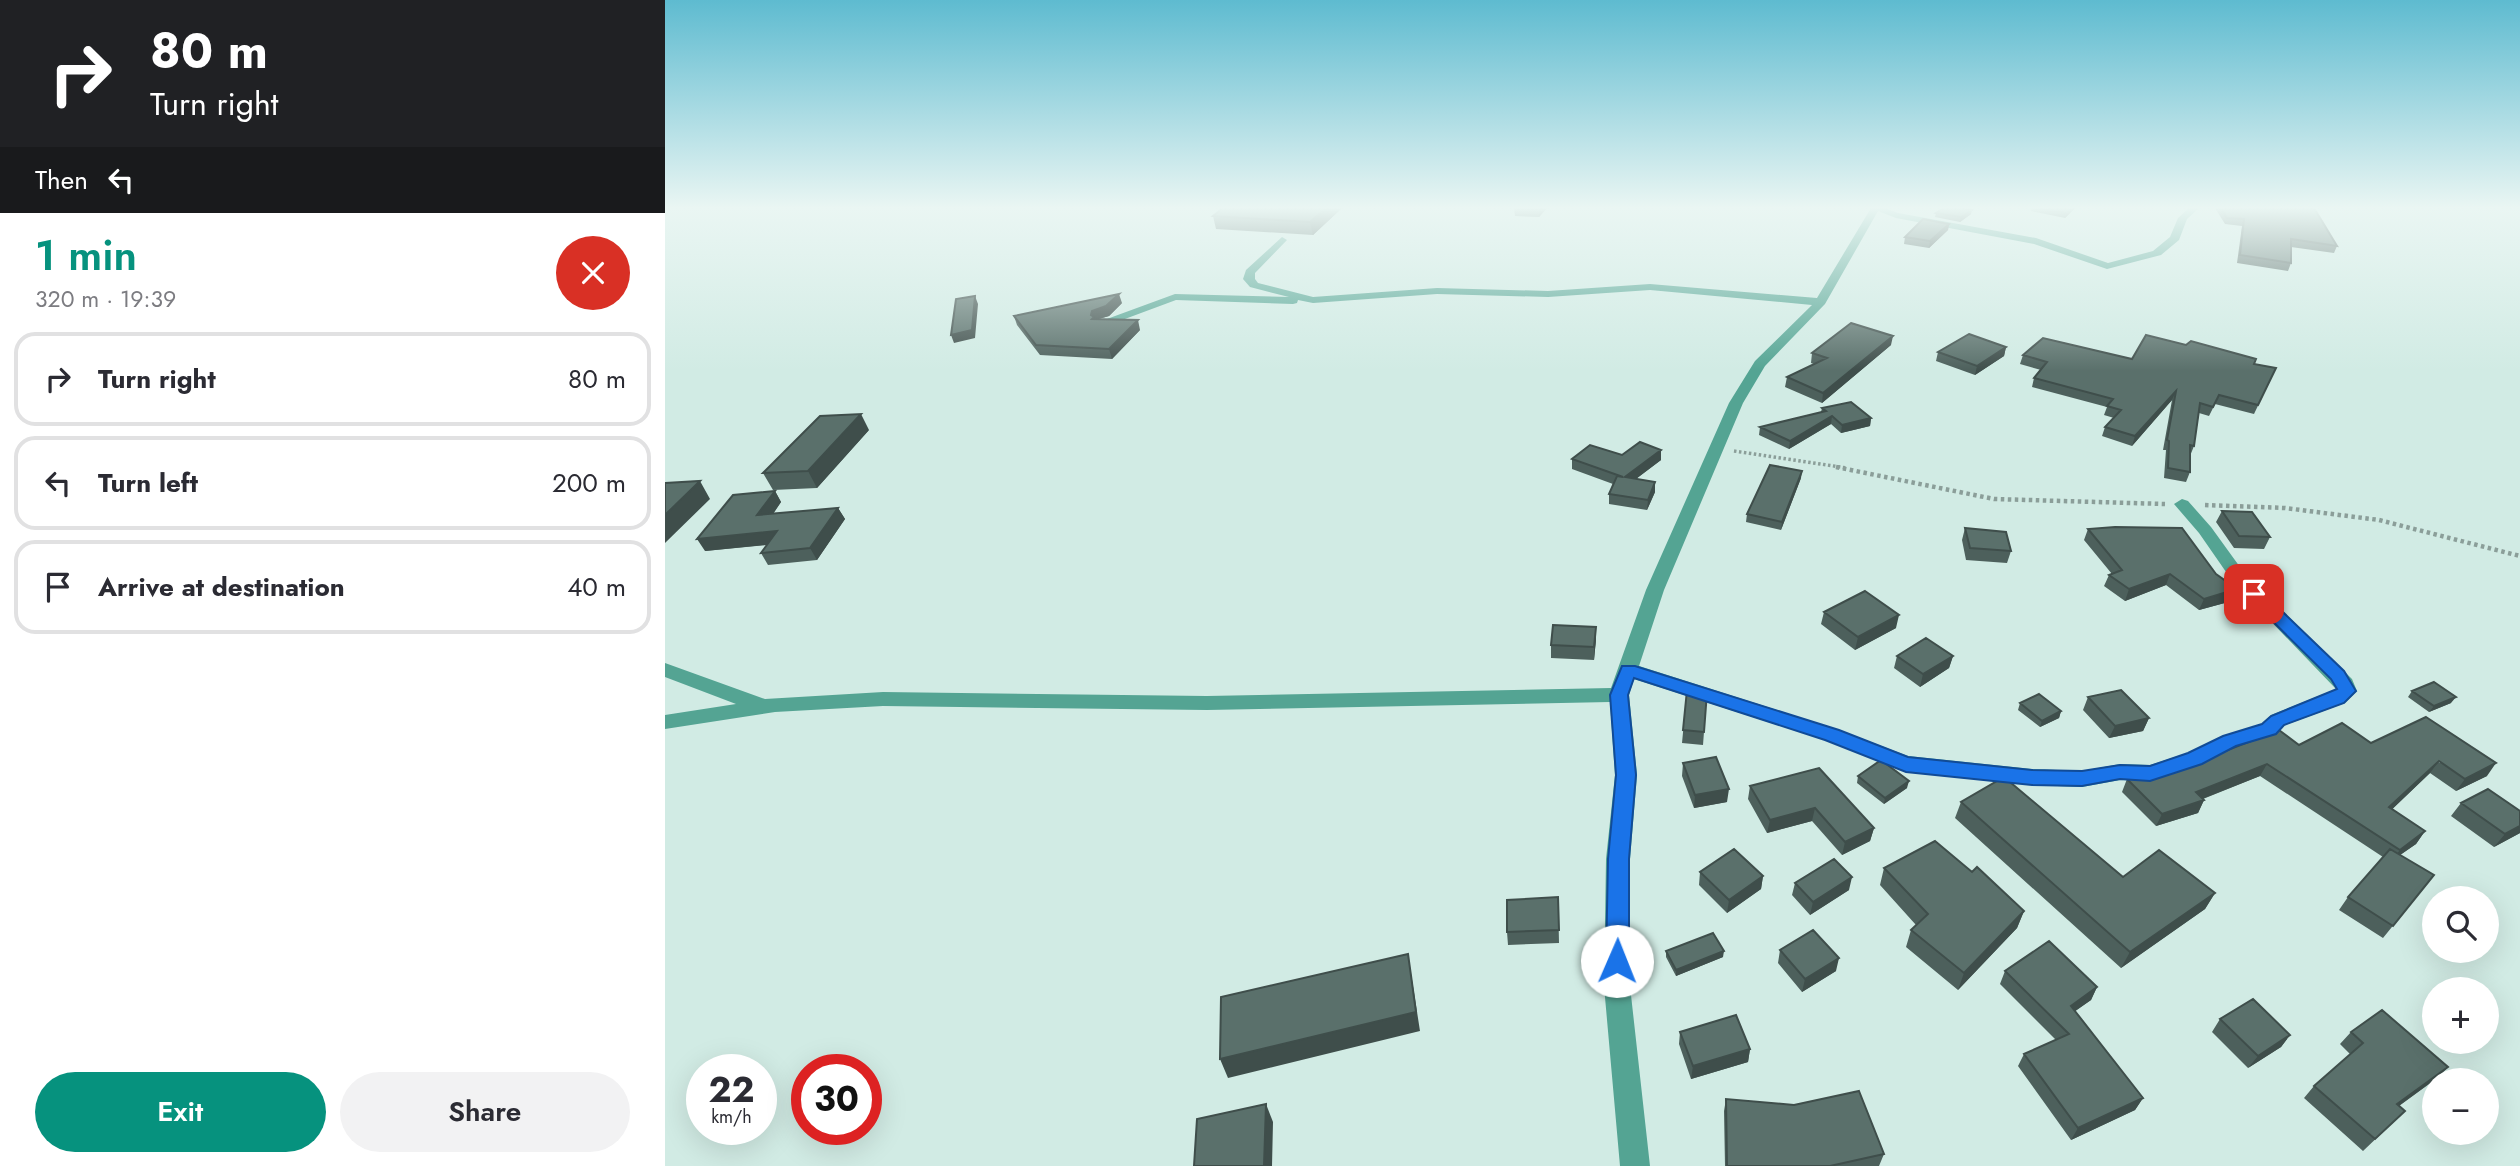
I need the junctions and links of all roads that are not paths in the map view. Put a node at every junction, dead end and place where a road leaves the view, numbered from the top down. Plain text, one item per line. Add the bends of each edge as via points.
1 (1260, 262) edge
2 (1845, 262) edge
3 (2097, 262) edge
4 (2121, 262) edge
5 (1303, 299) junction
6 (1821, 302) junction
7 (1102, 323) edge
8 (2182, 504) road end
9 (665, 670) edge
10 (1629, 670) junction
11 (1619, 695) junction
12 (765, 707) junction
13 (665, 722) edge
14 (1635, 1166) edge

1 - 5 street via 1250,272 1254,285
2 - 6 street
3 - 4 street via 2107,266
5 - 6 street via 1437,291 1548,294 1663,287
5 - 7 street via 1175,297
6 - 10 street via 1760,364 1736,402 1655,590
8 - 10 street via 2239,578 2338,675 2347,691 2278,720 2269,729 2150,774 2032,777 1906,764 1832,735
9 - 12 street
10 - 11 street
11 - 12 street via 1207,703 883,699
11 - 14 street via 1626,775 1618,859 1617,986
12 - 13 street

